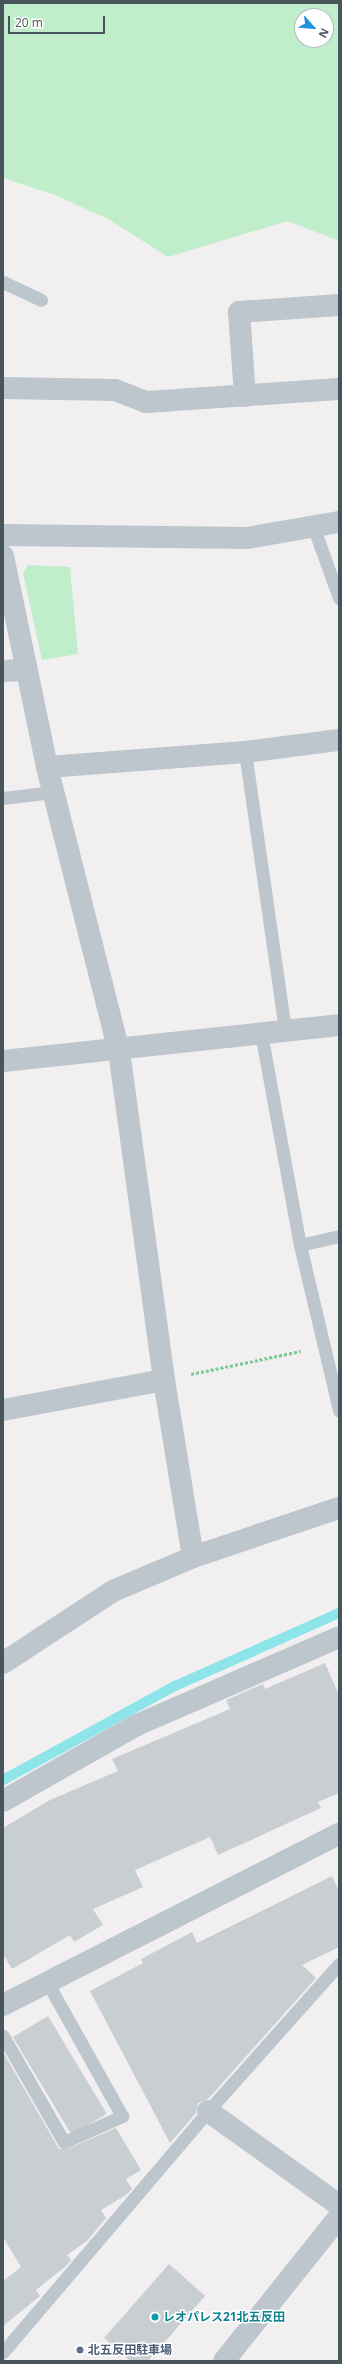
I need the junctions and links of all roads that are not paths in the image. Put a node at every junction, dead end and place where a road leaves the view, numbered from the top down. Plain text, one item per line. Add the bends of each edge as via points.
1 (3, 282) edge
2 (41, 300) dead end
3 (339, 305) edge
4 (3, 388) edge
5 (339, 389) edge
6 (245, 396) junction
7 (339, 522) edge
8 (313, 526) junction
9 (3, 535) edge
10 (3, 556) edge
11 (339, 598) edge
12 (25, 670) junction
13 (3, 671) edge
14 (339, 740) edge
15 (245, 752) junction
16 (47, 767) junction
17 (53, 792) junction
18 (3, 798) edge
19 (339, 1025) edge
20 (285, 1030) junction
21 (261, 1033) junction
22 (119, 1050) junction
23 (3, 1061) edge
24 (339, 1236) edge
25 (300, 1246) junction
26 (164, 1380) junction
27 (3, 1410) edge
28 (339, 1410) edge
29 (339, 1508) edge
30 (193, 1557) junction
31 (339, 1636) edge
32 (3, 1663) edge
33 (3, 1801) edge
34 (339, 1834) edge
35 (339, 1964) edge
36 (47, 1982) junction
37 (3, 2005) edge
38 (3, 2036) edge
39 (208, 2111) junction
40 (339, 2205) edge
41 (339, 2217) edge
42 (3, 2352) edge
43 (224, 2361) edge

1 - 2 lane
3 - 6 street via 239,312
4 - 6 street via 115,390 147,402
5 - 6 street
7 - 8 street
8 - 9 street via 247,538
8 - 11 lane
10 - 12 street
12 - 13 street
12 - 16 street
14 - 15 street
15 - 16 street
15 - 20 lane
16 - 17 street
17 - 18 lane
17 - 22 street
19 - 20 street
20 - 21 street
21 - 22 street
21 - 25 lane
22 - 23 street
22 - 26 street
24 - 25 lane
25 - 28 lane
26 - 27 street
26 - 30 street
29 - 30 street
30 - 32 street via 114,1591
31 - 33 street via 137,1724
34 - 36 street
35 - 39 lane
36 - 37 street
36 - 38 lane via 122,2116 64,2142
39 - 40 street
39 - 42 lane
41 - 43 street

